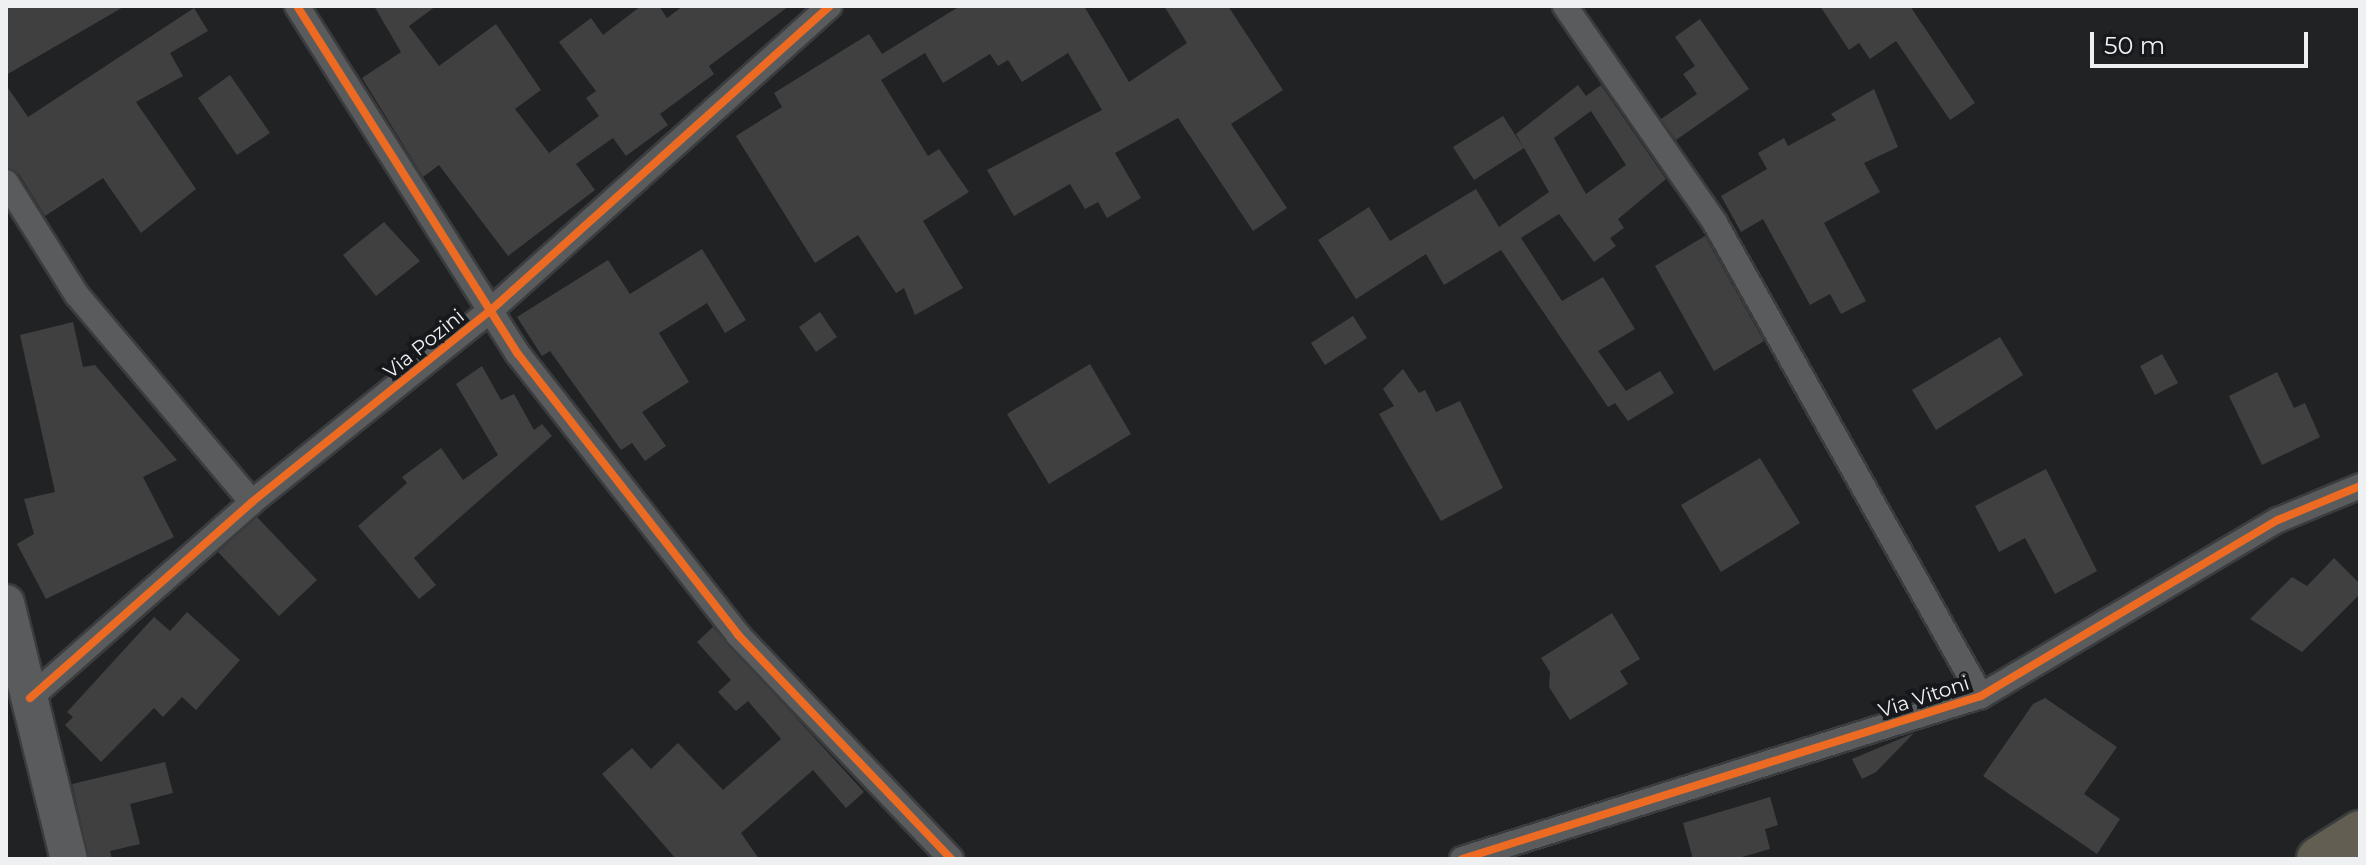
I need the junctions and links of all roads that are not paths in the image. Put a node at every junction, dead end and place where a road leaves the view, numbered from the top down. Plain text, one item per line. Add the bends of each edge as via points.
1 (297, 6) edge
2 (830, 6) edge
3 (1565, 6) edge
4 (6, 182) edge
5 (491, 310) junction
6 (2360, 486) edge
7 (252, 502) junction
8 (6, 603) edge
9 (1981, 696) junction
10 (30, 698) junction
11 (2360, 833) edge
12 (69, 859) edge
13 (951, 859) edge
14 (1462, 859) edge
15 (2319, 859) edge

1 - 5 street
2 - 5 street, Via Pozini
3 - 9 street via 1715,223
4 - 7 street via 77,295
5 - 7 street, Via Pozini
5 - 13 street via 518,354 738,635
6 - 9 street, Via Vitoni via 2278,520
7 - 10 street, Via Pozini
8 - 10 main road
9 - 14 street, Via Vitoni
10 - 12 main road
11 - 15 highway

